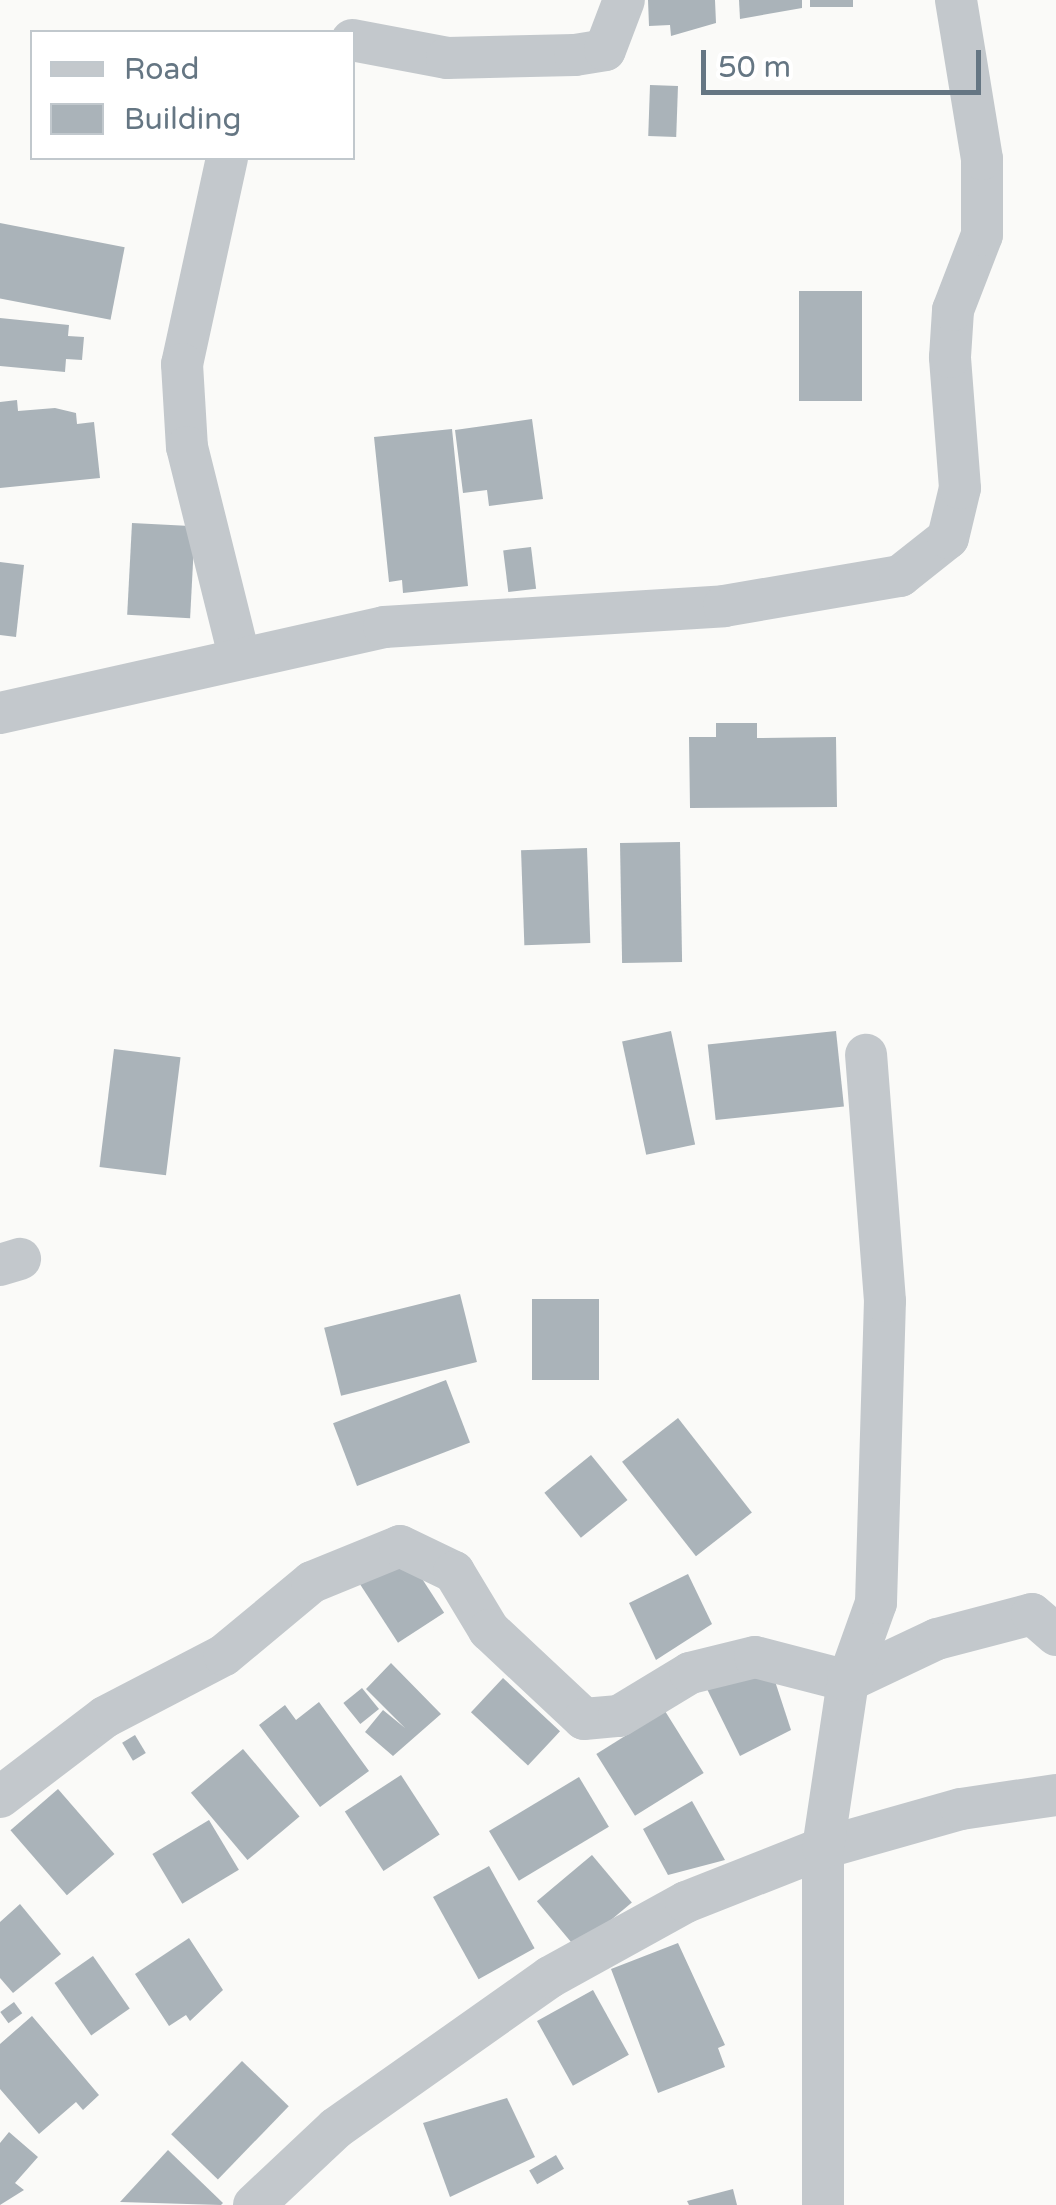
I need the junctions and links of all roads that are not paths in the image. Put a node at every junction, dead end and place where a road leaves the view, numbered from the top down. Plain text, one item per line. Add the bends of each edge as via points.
1 (624, 0) edge
2 (956, 0) edge
3 (355, 41) edge
4 (227, 160) edge
5 (240, 655) junction
6 (0, 713) edge
7 (866, 1055) dead end
8 (1056, 1636) edge
9 (848, 1681) junction
10 (1056, 1794) edge
11 (0, 1797) edge
12 (824, 1848) junction
13 (254, 2205) edge
14 (823, 2205) edge

1 - 3 street via 605,50 447,58
2 - 5 street via 982,159 982,236 953,310 960,488 948,538 900,576 724,606 384,628
4 - 5 street via 182,364 187,447
5 - 6 street
7 - 9 street via 886,1300 876,1603
8 - 9 street via 1032,1614 937,1639
9 - 11 street via 755,1657 690,1673 619,1716 584,1718 489,1630 454,1572 400,1546 312,1582 235,1647 106,1717
9 - 12 street
10 - 12 street via 960,1809
12 - 13 street via 686,1902 550,1977 336,2128
12 - 14 street

